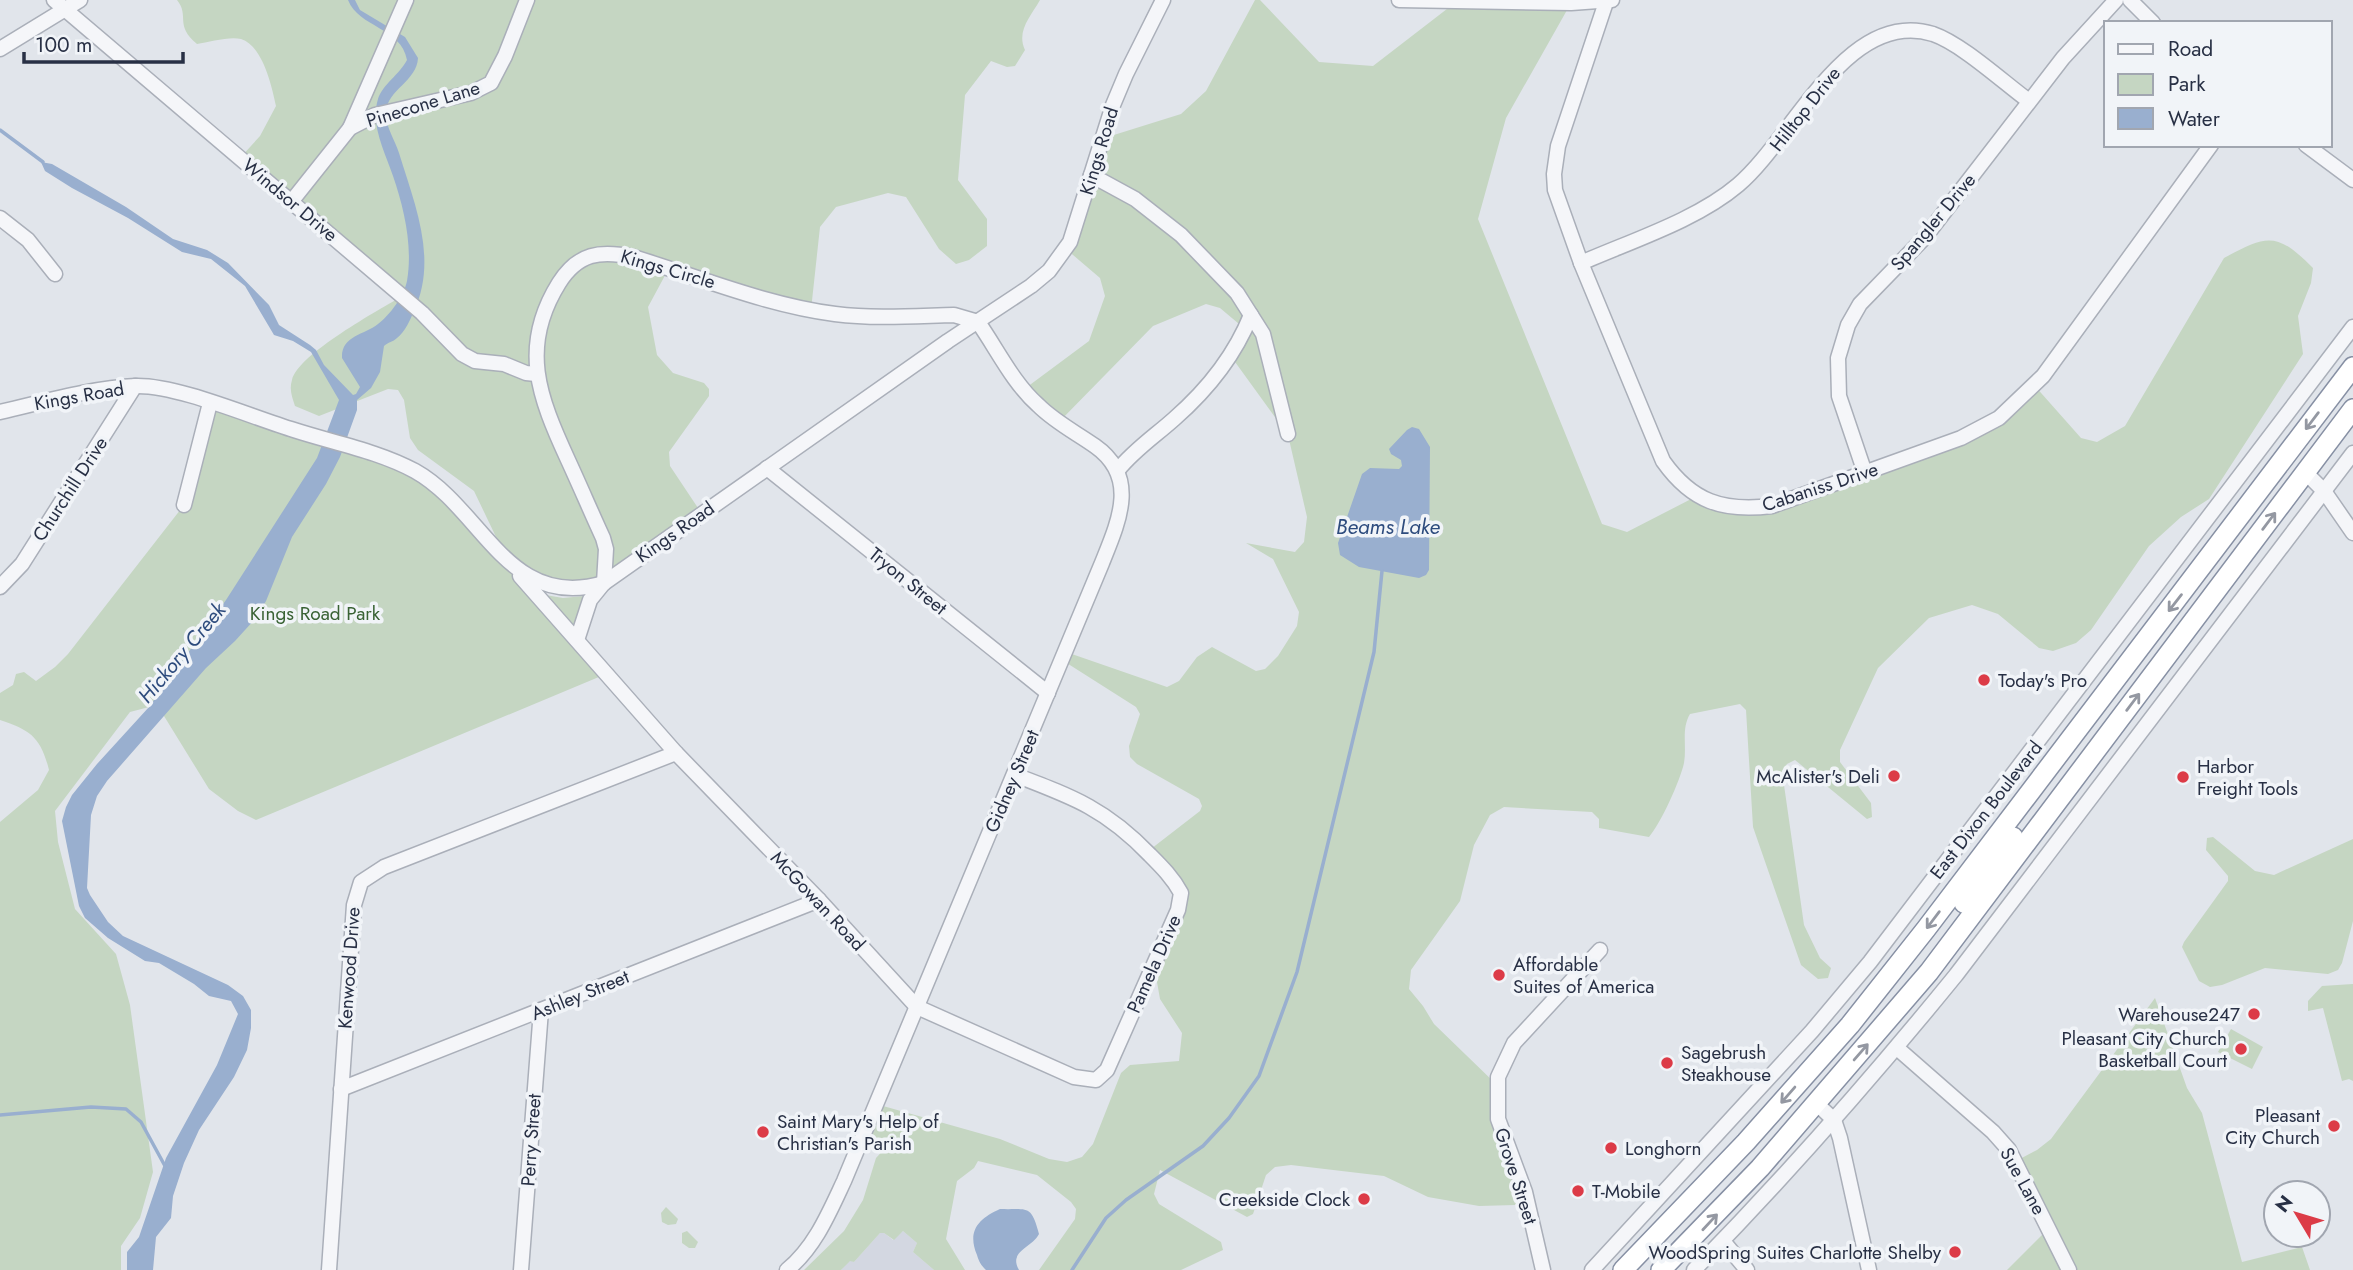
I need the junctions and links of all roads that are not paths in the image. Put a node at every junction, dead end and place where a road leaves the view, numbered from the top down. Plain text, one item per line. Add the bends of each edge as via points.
1 (80, 0) edge
2 (406, 0) edge
3 (527, 0) edge
4 (1163, 0) edge
5 (1399, 0) edge
6 (2116, 0) edge
7 (2130, 0) edge
8 (1610, 1) edge
9 (59, 5) edge
10 (2151, 21) edge
11 (0, 49) edge
12 (2029, 101) junction
13 (349, 128) junction
14 (2210, 147) edge
15 (2309, 147) edge
16 (1091, 175) junction
17 (2353, 180) edge
18 (292, 202) junction
19 (0, 218) edge
20 (1581, 263) junction
21 (55, 274) dead end
22 (1251, 315) junction
23 (978, 322) junction
24 (2353, 327) edge
25 (2353, 366) edge
26 (537, 374) junction
27 (135, 386) junction
28 (210, 403) junction
29 (2353, 409) edge
30 (0, 412) edge
31 (1288, 435) dead end
32 (2353, 453) edge
33 (767, 468) junction
34 (1118, 470) junction
35 (2305, 472) junction
36 (1865, 473) junction
37 (2324, 491) junction
38 (184, 505) dead end
39 (2353, 533) edge
40 (510, 564) junction
41 (604, 583) junction
42 (0, 587) edge
43 (577, 640) junction
44 (2114, 682) junction
45 (1048, 693) junction
46 (676, 753) junction
47 (1015, 775) junction
48 (2000, 793) junction
49 (2018, 809) junction
50 (2048, 815) junction
51 (2067, 829) junction
52 (819, 900) junction
53 (1600, 950) dead end
54 (1928, 972) junction
55 (917, 1007) junction
56 (541, 1010) junction
57 (1897, 1048) junction
58 (1107, 1070) joint
59 (341, 1089) junction
60 (1817, 1104) junction
61 (1833, 1120) junction
62 (1723, 1241) junction
63 (1649, 1245) junction
64 (328, 1270) edge
65 (521, 1270) edge
66 (787, 1270) edge
67 (1543, 1270) edge
68 (1592, 1270) edge
69 (1623, 1270) edge
70 (1637, 1270) edge
71 (1661, 1270) edge
72 (1694, 1270) edge
73 (1747, 1270) edge
74 (1869, 1270) edge
75 (2069, 1270) edge

1 - 9 street
2 - 13 street, Pinecone Lane
3 - 13 street, Pinecone Lane via 491,83 471,93 375,116
4 - 16 street, Kings Road via 1113,105
5 - 8 street
6 - 12 street, Spangler Drive
7 - 10 street
8 - 20 street, Cabaniss Drive via 1555,162 1555,190
9 - 11 street
9 - 18 street, Windsor Drive
12 - 20 street, Hilltop Drive via 1946,40 1922,32 1885,34 1838,66 1771,153 1714,204
12 - 36 street, Spangler Drive via 1925,237 1860,304 1848,325 1838,358 1839,396
13 - 18 street, Pinecone Lane
14 - 36 street, Cabaniss Drive via 2043,376 2021,399 1978,430
15 - 17 street
16 - 22 street via 1135,199 1187,241 1237,293
16 - 23 street, Kings Road via 1062,257 1031,286
18 - 26 street, Windsor Drive via 422,313 462,354
19 - 21 street via 28,240
20 - 36 street, Cabaniss Drive via 1663,461 1684,486 1713,503 1752,508 1772,506
22 - 31 street via 1264,334
22 - 34 street via 1230,355 1198,397
23 - 26 street, Kings Circle via 954,315 859,316 811,310 611,252 591,254 562,278 550,297 540,322
23 - 33 street, Kings Road
23 - 34 street via 1036,404 1097,447
24 - 48 street, East Dixon Boulevard
25 -> 44 highway, East Dixon Boulevard
26 - 41 street, Kings Circle via 552,428 603,538
27 - 28 street, Kings Road
27 - 30 street, Kings Road
27 - 42 street, Churchill Drive via 28,555
28 - 38 street
28 - 40 street, Kings Road via 413,470 443,492
29 - 35 highway
32 - 37 street
33 - 41 street, Kings Road
33 - 45 street, Tryon Street
34 - 45 street, Gidney Street via 1122,498 1110,542
35 - 37 street
50 -> 35 highway
37 - 39 street
37 - 51 street
40 - 41 street, Kings Road via 548,586 572,589
40 - 43 street, McGowan Road
41 - 43 street via 590,600
43 - 46 street, McGowan Road
44 - 49 highway, East Dixon Boulevard
44 - 50 highway via 2106,715 2041,801
45 - 47 street, Gidney Street
46 - 52 street, McGowan Road
46 - 59 street, Kenwood Drive via 384,867 361,883 354,905
47 - 55 street, Gidney Street
47 - 58 street, Pamela Drive via 1060,792 1112,820 1170,876 1181,893 1178,910
48 - 49 street
48 - 68 street, East Dixon Boulevard via 1812,1031
49 - 54 highway via 2023,823 1944,931
49 -> 63 highway, East Dixon Boulevard via 1850,1025
50 - 51 street
50 - 54 highway
51 - 57 street
52 - 55 street, McGowan Road
52 - 56 street, Ashley Street
53 - 67 street, Grove Street via 1514,1043 1498,1077 1498,1119 1525,1192
60 -> 54 highway
55 - 58 street, McGowan Road via 1074,1077 1093,1081
55 - 66 street, Gidney Street via 831,1210 806,1252
56 - 59 street, Ashley Street
56 - 65 street, Perry Street
57 - 61 street
57 - 75 street, Sue Lane via 2009,1150
59 - 64 street, Kenwood Drive
60 - 61 street
71 -> 60 highway
61 - 62 street
61 - 74 street
62 - 72 street
62 - 73 street
63 - 69 highway, East Dixon Boulevard
63 - 70 highway

